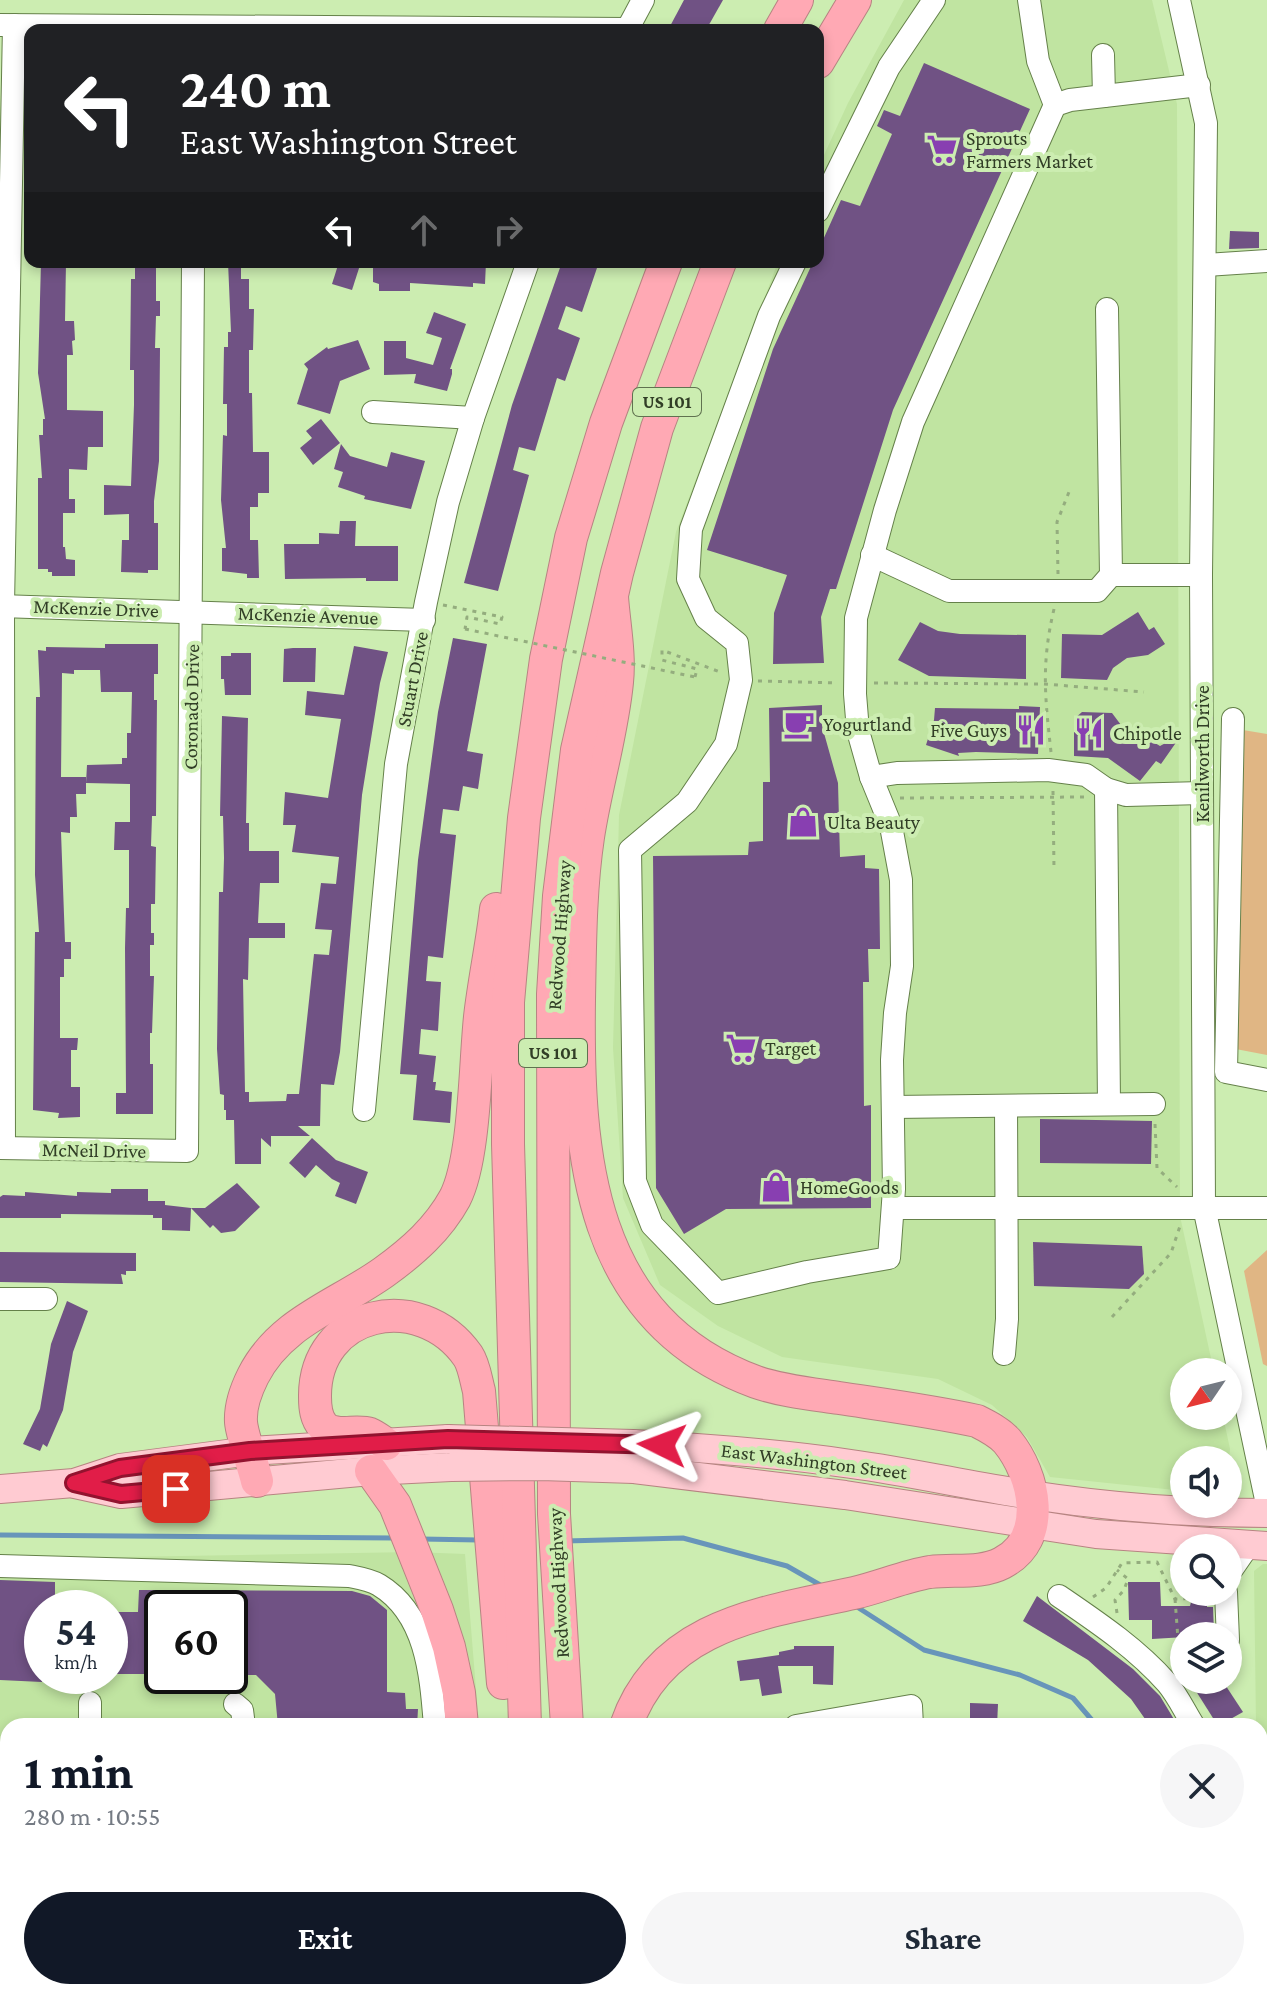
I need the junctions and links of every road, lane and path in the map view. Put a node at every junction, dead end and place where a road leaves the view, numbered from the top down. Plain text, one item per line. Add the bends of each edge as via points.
1 (643, 0) edge
2 (797, 0) edge
3 (855, 0) edge
4 (934, 0) edge
5 (1029, 0) edge
6 (1179, 0) edge
7 (630, 24) edge
8 (783, 24) edge
9 (7, 25) edge
10 (824, 52) edge
11 (1103, 55) dead end
12 (1199, 85) junction
13 (1104, 96) junction
14 (1055, 105) junction
15 (824, 199) edge
16 (1267, 261) edge
17 (1206, 265) junction
18 (193, 268) edge
19 (526, 268) edge
20 (664, 268) edge
21 (718, 268) edge
22 (792, 268) edge
23 (1107, 309) dead end
24 (373, 412) dead end
25 (473, 418) junction
26 (1069, 492) dead end
27 (872, 555) junction
28 (1111, 575) junction
29 (1201, 575) junction
30 (1058, 591) junction
31 (612, 597) junction
32 (442, 605) dead end
33 (2, 606) edge
34 (192, 611) junction
35 (424, 620) junction
36 (546, 659) junction
37 (741, 680) junction
38 (855, 683) junction
39 (1044, 684) junction
40 (1144, 692) dead end
41 (1233, 719) dead end
42 (1053, 771) junction
43 (871, 777) junction
44 (1202, 793) junction
45 (1106, 796) junction
46 (1053, 797) junction
47 (879, 798) junction
48 (1054, 870) dead end
49 (1267, 1080) edge
50 (1109, 1104) junction
51 (1154, 1104) joint
52 (1006, 1106) junction
53 (893, 1107) junction
54 (364, 1110) dead end
55 (2, 1148) edge
56 (187, 1151) joint
57 (1177, 1187) dead end
58 (1204, 1207) junction
59 (893, 1208) junction
60 (1007, 1208) junction
61 (1267, 1208) edge
62 (1180, 1225) dead end
63 (0, 1299) edge
64 (46, 1299) dead end
65 (1112, 1317) dead end
66 (1004, 1354) dead end
67 (633, 1456) junction
68 (379, 1457) junction
69 (254, 1466) junction
70 (0, 1489) edge
71 (1267, 1504) edge
72 (1032, 1510) junction
73 (1267, 1513) edge
74 (505, 1514) junction
75 (1170, 1542) edge
76 (1258, 1546) edge
77 (1242, 1561) edge
78 (0, 1566) edge
79 (1117, 1570) junction
80 (1170, 1589) edge
81 (1059, 1596) dead end
82 (1085, 1598) dead end
83 (1125, 1621) dead end
84 (1170, 1671) edge
85 (1182, 1694) edge
86 (90, 1703) dead end
87 (235, 1704) dead end
88 (911, 1716) edge
89 (90, 1718) edge
90 (243, 1718) edge
91 (434, 1718) edge
92 (461, 1718) edge
93 (505, 1718) edge
94 (524, 1718) edge
95 (566, 1718) edge
96 (628, 1718) edge
97 (888, 1718) edge
98 (1191, 1718) edge

1 - 7 street
2 - 8 highway
3 - 10 highway
4 - 15 street via 889,67
5 - 14 street via 1038,61
6 - 12 street, Kenilworth Drive
9 - 33 street
11 - 13 street
12 - 13 street
12 - 17 street, Kenilworth Drive via 1206,123
13 - 14 street
14 - 27 street via 913,422
16 - 17 street
17 - 29 street, Kenilworth Drive
18 - 34 street, Coronado Drive
19 - 25 street, Stuart Drive
20 - 36 highway, Redwood Highway / US 101 via 606,423 571,538
21 - 31 highway, Redwood Highway / US 101 via 657,428
22 - 37 street via 769,316 691,529 688,579 706,618 737,643
23 - 28 street
24 - 25 street
25 - 35 street, Stuart Drive via 448,502
26 - 30 path via 1057,522
27 - 30 street via 949,591
27 - 38 street via 856,618
28 - 29 street
28 - 30 street via 1097,591
29 - 44 street, Kenilworth Drive
30 - 39 path via 1045,644
31 - 72 highway via 617,680 588,839 579,1029 580,1100 605,1238 646,1306 714,1362 757,1382 977,1421 991,1428 1023,1468
31 - 95 highway, Redwood Highway / US 101 via 577,750 553,994 554,1514
32 - 37 path, bridge via 502,617 500,624 467,617 465,629 695,677 697,669 662,660 662,650
33 - 34 street, McKenzie Drive
33 - 55 street
34 - 35 street, McKenzie Avenue
34 - 56 street, Coronado Drive
35 - 54 street, Stuart Drive via 396,764
36 - 69 highway via 528,681 508,787 469,1137 456,1195 418,1246 284,1334 260,1361 244,1393 241,1423
36 - 74 highway, Redwood Highway / US 101 via 524,818 508,1002
37 - 38 path
37 - 59 street via 726,744 687,802 630,850 635,1181 652,1225 718,1293 889,1258
38 - 39 path
38 - 43 street via 858,731
39 - 40 path
39 - 42 path
41 - 49 street via 1226,1072
42 - 43 street
42 - 45 street via 1086,775
42 - 46 path
43 - 47 street
44 - 45 street
44 - 58 street, Kenilworth Drive
45 - 46 path
45 - 50 street
46 - 47 path
46 - 48 path
47 - 53 street via 891,826 901,880 902,966
50 - 51 street
50 - 52 street
51 - 57 path via 1157,1168
52 - 53 street
52 - 60 street
53 - 59 street
55 - 56 street, McNeil Drive
58 - 60 street
58 - 61 street
58 - 71 street, Kenilworth Drive
59 - 60 street
60 - 66 street
62 - 65 path via 1171,1253
63 - 64 street
67 - 68 main road, East Washington Street, bridge via 541,1466 451,1467
67 - 68 main road, East Washington Street, bridge via 448,1439
67 - 72 main road, East Washington Street via 845,1495
68 - 69 main road, East Washington Street
68 - 74 highway via 369,1434 331,1432 321,1424 315,1411 315,1384 322,1359 357,1324 377,1317 429,1321 470,1358
68 - 92 highway via 449,1647
69 - 70 main road, East Washington Street via 120,1468 74,1483
72 - 73 main road, East Washington Street
72 - 75 main road, East Washington Street via 1096,1534
72 - 96 highway via 1021,1549 990,1568 929,1572 744,1617 702,1635 663,1665
74 - 93 highway via 496,1576
74 - 94 highway, Redwood Highway / US 101
76 - 77 street
78 - 91 street via 349,1576 377,1583 399,1600 422,1642
79 - 80 path via 1122,1563 1157,1562
79 - 82 path via 1106,1588
79 - 83 path via 1128,1579 1115,1600 1117,1614
81 - 84 street
85 - 98 street
86 - 89 street
87 - 90 street
88 - 97 street

